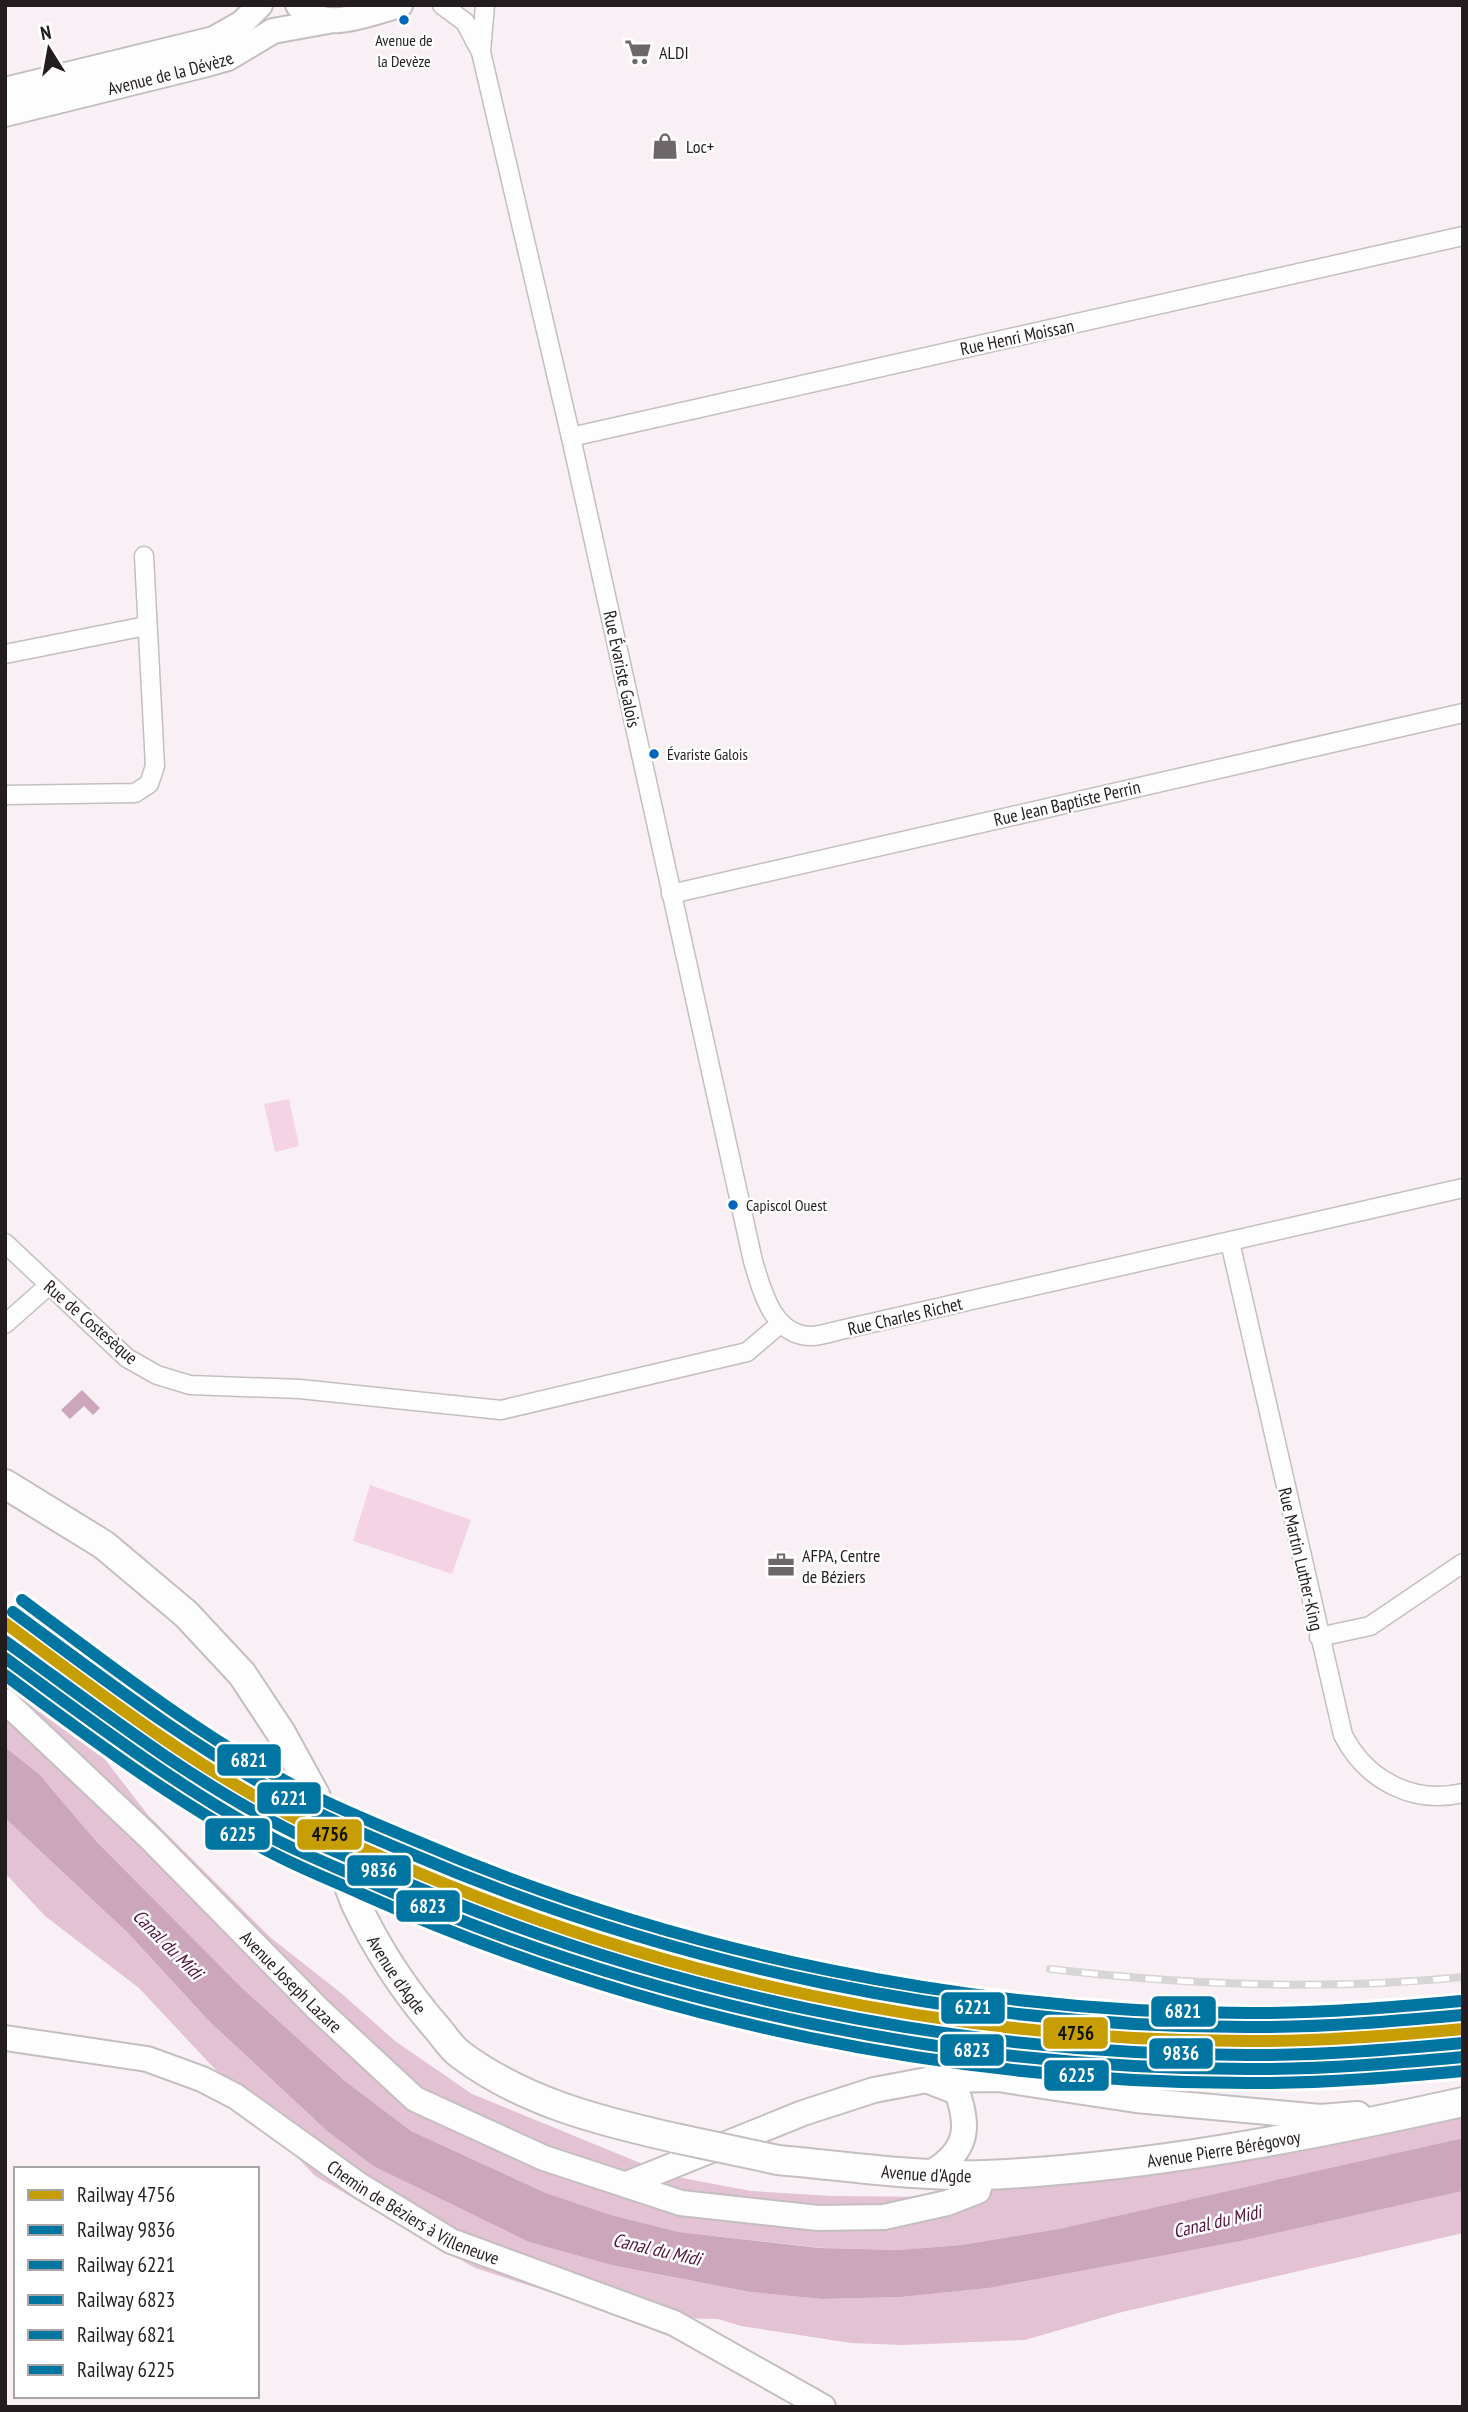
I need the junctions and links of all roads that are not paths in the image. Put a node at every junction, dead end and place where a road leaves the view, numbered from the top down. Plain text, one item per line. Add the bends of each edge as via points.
1 (260, 5) edge
2 (298, 5) edge
3 (400, 5) edge
4 (442, 5) edge
5 (485, 5) edge
6 (328, 21) junction
7 (481, 51) junction
8 (5, 90) edge
9 (5, 114) edge
10 (1463, 236) edge
11 (570, 437) junction
12 (144, 556) dead end
13 (146, 625) junction
14 (5, 654) edge
15 (1463, 713) edge
16 (5, 795) edge
17 (671, 894) junction
18 (1463, 1188) edge
19 (1230, 1242) junction
20 (5, 1243) edge
21 (48, 1286) junction
22 (781, 1323) junction
23 (5, 1324) edge
24 (5, 1485) edge
25 (1463, 1563) edge
26 (1319, 1637) junction
27 (5, 1701) edge
28 (1463, 1793) edge
29 (5, 2038) edge
30 (928, 2080) junction
31 (1455, 2104) edge
32 (932, 2172) junction
33 (982, 2175) junction
34 (628, 2184) junction
35 (823, 2407) edge

1 - 8 main road, Avenue de la Dévèze via 242,23 214,39
2 - 6 main road via 305,13
3 - 6 main road, Avenue de la Dévèze
4 - 7 street, Rue Évariste Galois via 465,22
5 - 7 street, Rue Évariste Galois
6 - 9 main road, Avenue de la Dévèze via 273,31 229,58
7 - 11 street, Rue Évariste Galois
10 - 11 street, Rue Henri Moissan
11 - 17 street, Rue Évariste Galois
12 - 13 street
13 - 14 street
13 - 16 street via 155,766 149,784 135,793
15 - 17 street, Rue Jean Baptiste Perrin
17 - 22 street, Rue Évariste Galois via 753,1261 763,1294
18 - 19 street, Rue Charles Richet
19 - 22 street, Rue Charles Richet via 811,1336
19 - 26 street, Rue Martin Luther-King
20 - 21 street, Rue de Costesèque
21 - 22 street, Rue de Costesèque via 127,1358 157,1375 190,1385 300,1389 500,1410 747,1352
21 - 23 street
24 - 32 main road, Avenue d'Agde, bridge via 104,1545 186,1614 242,1674 315,1795 377,1950 402,1988 459,2054 514,2087 592,2119 778,2160
25 - 26 street via 1370,1626
26 - 28 street, Rue Martin Luther-King via 1343,1735 1364,1766 1383,1781 1424,1796
27 - 34 main road, Avenue Joseph Lazare via 415,2099 544,2158
29 - 35 main road, Chemin de Béziers à Villeneuve via 147,2059 202,2079 235,2095 359,2185 451,2241 674,2323
30 - 31 main road via 998,2079 1136,2100 1320,2117
30 - 32 main road via 957,2092 965,2117 962,2144 950,2162
30 - 34 main road via 874,2090 803,2113
31 - 33 main road, Avenue Pierre Bérégovoy via 1141,2164
32 - 33 main road, Avenue d'Agde
33 - 34 main road, Avenue Joseph Lazare via 978,2191 884,2217 818,2218 681,2203

